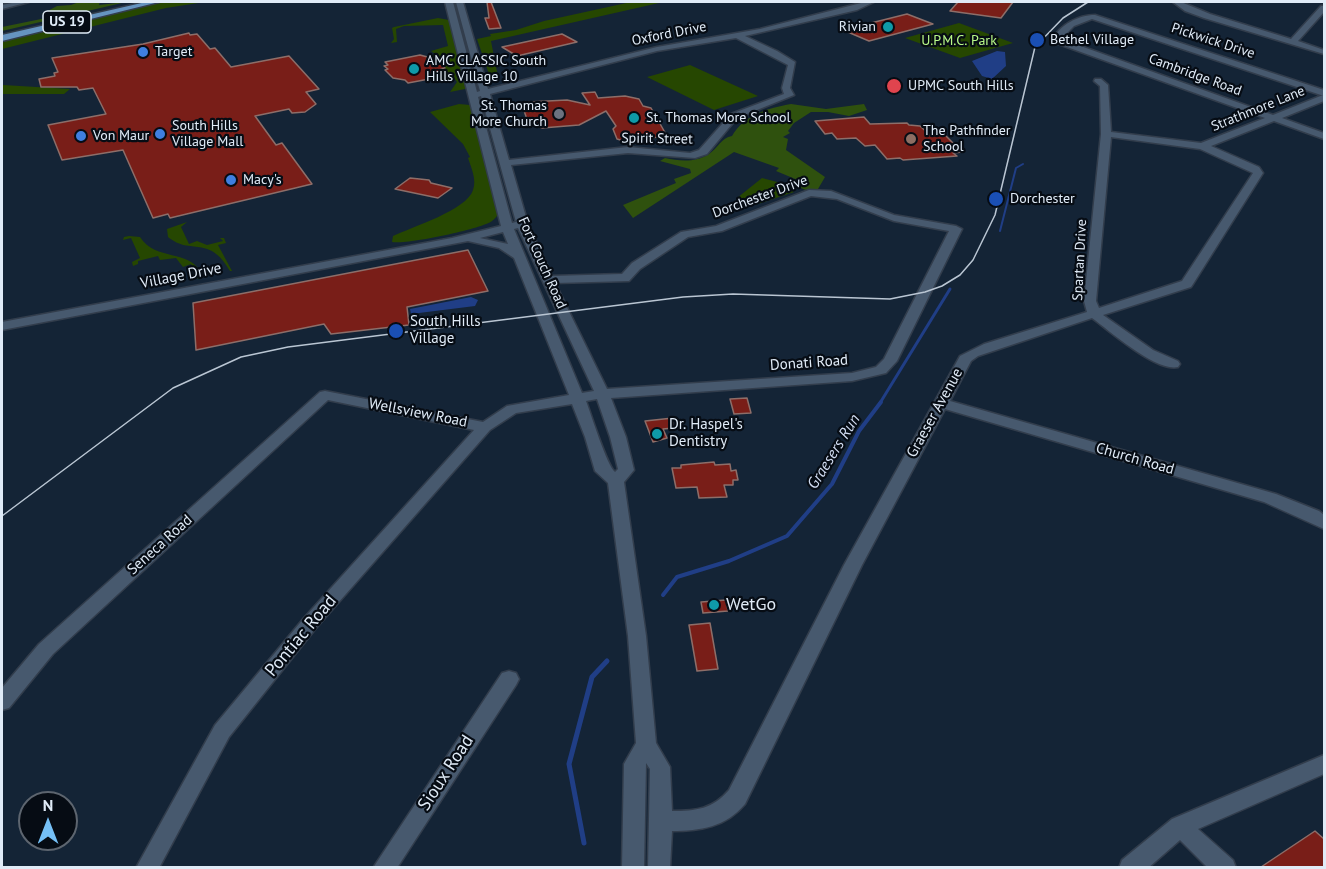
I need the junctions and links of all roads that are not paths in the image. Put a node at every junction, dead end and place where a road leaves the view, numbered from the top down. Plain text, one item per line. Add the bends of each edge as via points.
1 (25, 2) edge
2 (134, 2) edge
3 (155, 2) edge
4 (449, 2) edge
5 (459, 2) edge
6 (870, 2) edge
7 (1177, 2) edge
8 (2, 7) edge
9 (1324, 8) edge
10 (1092, 17) joint
11 (2, 33) edge
12 (739, 36) junction
13 (2, 38) edge
14 (1293, 42) junction
15 (1324, 52) edge
16 (1098, 81) dead end
17 (484, 92) junction
18 (1324, 93) edge
19 (472, 95) junction
20 (1324, 98) edge
21 (1272, 118) junction
22 (1106, 134) junction
23 (1324, 136) edge
24 (1202, 146) junction
25 (505, 163) junction
26 (522, 224) junction
27 (507, 227) junction
28 (956, 229) joint
29 (452, 241) junction
30 (368, 256) junction
31 (519, 256) junction
32 (548, 280) junction
33 (1094, 314) junction
34 (2, 326) edge
35 (1173, 364) dead end
36 (603, 394) junction
37 (325, 395) joint
38 (578, 398) junction
39 (942, 403) junction
40 (485, 427) junction
41 (616, 481) junction
42 (1324, 523) edge
43 (508, 679) dead end
44 (2, 702) edge
45 (646, 745) junction
46 (1324, 764) edge
47 (661, 821) junction
48 (1180, 826) junction
49 (147, 867) edge
50 (384, 867) edge
51 (633, 867) edge
52 (659, 867) edge
53 (1130, 867) edge
54 (1225, 867) edge

1 - 8 street
2 - 11 main road, US 19
3 - 13 main road, US 19
4 - 19 street, Fort Couch Road
5 - 17 street, Fort Couch Road
6 - 12 street, Oxford Drive
7 - 14 street via 1197,13
9 - 14 street
10 - 18 street, Pickwick Drive
10 - 21 street, Cambridge Road via 1058,34 1056,40
12 - 17 street, Oxford Drive via 657,49
12 - 25 street, Spirit Street via 792,64 786,87 789,94 734,116 703,152 691,156 628,150
14 - 15 street
16 - 22 street, Spartan Drive via 1104,85
17 - 19 street, Oxford Drive
17 - 25 street, Fort Couch Road
19 - 27 street, Fort Couch Road
20 - 21 street, Strathmore Lane
21 - 23 street, Cambridge Road
21 - 24 street, Strathmore Lane
22 - 24 street, Graeser Avenue
22 - 33 street, Spartan Drive via 1090,301
24 - 33 street, Graeser Avenue via 1258,173 1187,284
25 - 26 street, Fort Couch Road
26 - 27 street, Village Drive
26 - 32 street, Fort Couch Road
27 - 29 street, Village Drive
27 - 30 street, Village Drive via 413,243
27 - 31 street, Fort Couch Road
28 - 32 street, Dorchester Drive via 890,217 838,195 816,192 718,229 685,234 636,266 626,278
28 - 36 street, Donati Road via 897,350 881,370 852,377
29 - 30 street, Village Drive
29 - 31 street via 490,242
30 - 34 street, Village Drive
31 - 38 street, Fort Couch Road
32 - 36 street, Fort Couch Road
33 - 35 street, Spartan Drive via 1148,353
33 - 39 street, Graeser Avenue via 973,353 965,359
36 - 38 street, Donati Road
36 - 41 street, Fort Couch Road via 626,470
37 - 40 street, Wellsview Road
37 - 44 street, Seneca Road via 46,649
38 - 40 street, Wellsview Road via 512,409
38 - 41 street, Fort Couch Road via 603,471
39 - 42 street, Church Road via 1270,498
39 - 47 street, Graeser Avenue via 853,565 737,797 716,816
40 - 49 street, Pontiac Road via 310,623 222,732
41 - 45 street, Fort Couch Road via 637,636
43 - 50 street, Sioux Road
45 - 47 street, Fort Couch Road via 660,767
45 - 51 street, Fort Couch Road via 634,764
46 - 48 street
47 - 52 street, Fort Couch Road
48 - 53 street
48 - 54 street

